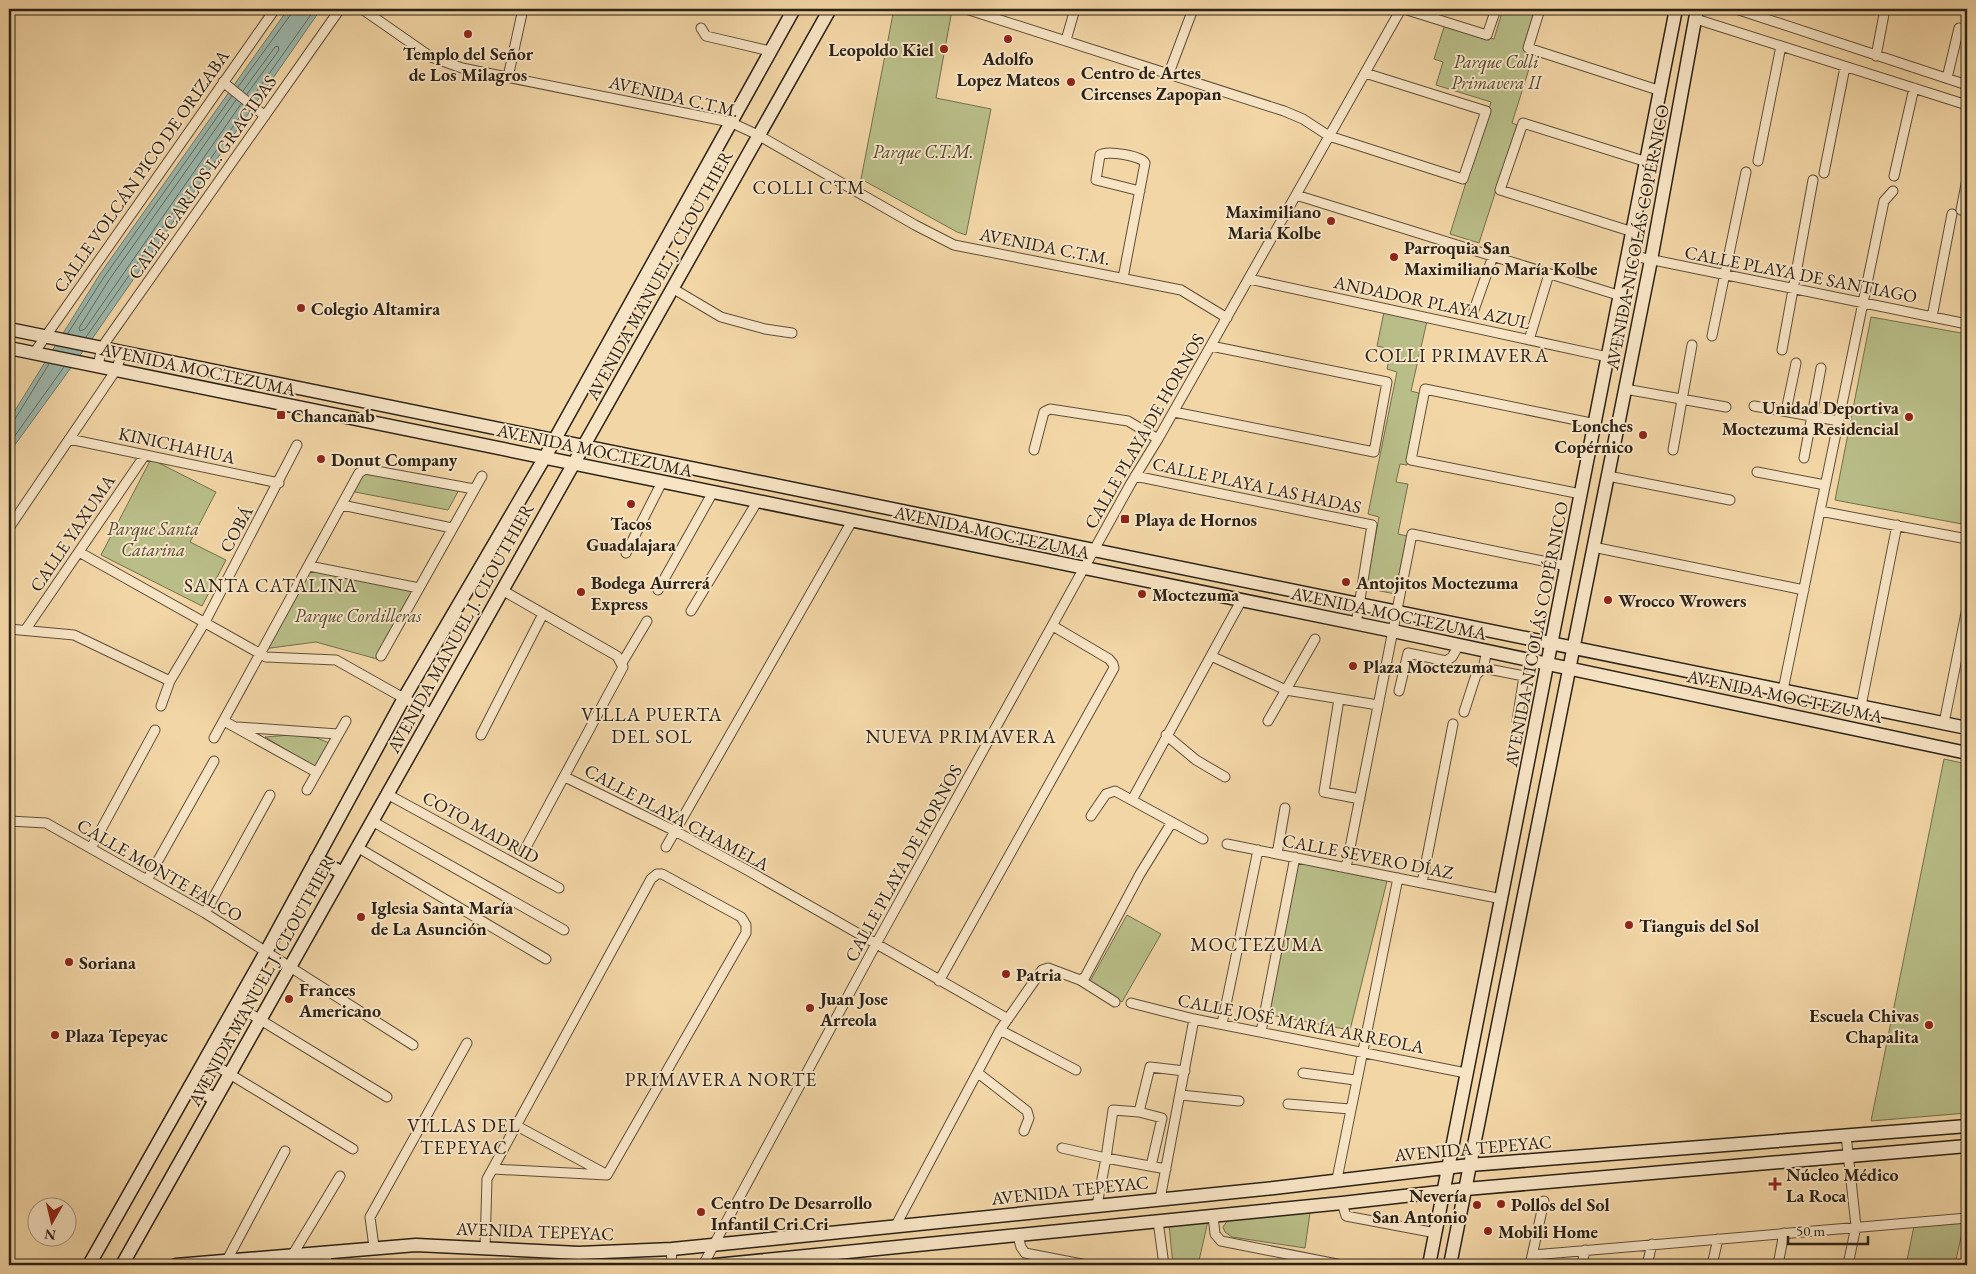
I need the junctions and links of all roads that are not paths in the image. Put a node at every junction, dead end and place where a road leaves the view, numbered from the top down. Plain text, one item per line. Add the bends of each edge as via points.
1 (275, 9) edge
2 (340, 9) edge
3 (362, 9) edge
4 (523, 9) edge
5 (794, 9) edge
6 (830, 9) edge
7 (966, 9) edge
8 (1075, 9) edge
9 (1193, 9) edge
10 (1402, 9) edge
11 (1496, 9) edge
12 (1540, 9) edge
13 (1736, 9) edge
14 (1885, 9) edge
15 (1673, 10) edge
16 (1696, 14) edge
17 (701, 28) dead end
18 (1959, 28) dead end
19 (1066, 40) junction
20 (1781, 46) junction
21 (770, 51) junction
22 (1876, 56) junction
23 (1845, 66) junction
24 (1169, 73) junction
25 (1365, 73) junction
26 (508, 77) junction
27 (1947, 78) junction
28 (226, 85) junction
29 (1967, 85) edge
30 (1914, 88) junction
31 (1661, 91) junction
32 (1967, 105) edge
33 (265, 116) junction
34 (730, 122) junction
35 (758, 135) junction
36 (1329, 136) junction
37 (1758, 161) dead end
38 (1647, 162) junction
39 (1746, 172) dead end
40 (1824, 173) dead end
41 (1894, 176) dead end
42 (1967, 179) edge
43 (1813, 180) dead end
44 (1140, 191) junction
45 (1893, 191) dead end
46 (1296, 195) junction
47 (1961, 210) dead end
48 (1952, 214) dead end
49 (1633, 232) junction
50 (1629, 255) junction
51 (1492, 256) junction
52 (1651, 260) junction
53 (1549, 274) junction
54 (1723, 274) junction
55 (1123, 278) junction
56 (1249, 279) junction
57 (672, 288) junction
58 (1793, 289) junction
59 (1621, 296) junction
60 (1863, 303) junction
61 (1474, 310) dead end
62 (1932, 317) junction
63 (1226, 318) junction
64 (1967, 324) edge
65 (9, 328) edge
66 (792, 333) dead end
67 (51, 336) junction
68 (1712, 336) dead end
69 (1529, 340) junction
70 (1692, 345) dead end
71 (96, 346) junction
72 (1211, 346) junction
73 (9, 348) edge
74 (1782, 350) dead end
75 (123, 351) junction
76 (38, 354) junction
77 (1608, 357) junction
78 (1796, 363) dead end
79 (98, 366) junction
80 (1822, 368) dead end
81 (116, 370) junction
82 (1625, 389) junction
83 (1682, 399) junction
84 (1754, 406) dead end
85 (1726, 407) dead end
86 (1786, 411) junction
87 (1174, 412) junction
88 (1812, 416) junction
89 (1839, 421) junction
90 (1596, 424) junction
91 (69, 439) junction
92 (1158, 439) junction
93 (554, 440) junction
94 (297, 445) dead end
95 (583, 445) junction
96 (1034, 450) dead end
97 (1673, 450) dead end
98 (145, 455) junction
99 (545, 458) junction
100 (1804, 458) dead end
101 (574, 463) junction
102 (1757, 472) dead end
103 (482, 476) dead end
104 (1135, 476) junction
105 (1608, 476) junction
106 (662, 482) junction
107 (279, 483) junction
108 (1825, 485) junction
109 (474, 489) junction
110 (712, 492) junction
111 (1582, 494) junction
112 (1730, 500) dead end
113 (757, 502) junction
114 (342, 505) junction
115 (1820, 510) junction
116 (852, 521) junction
117 (1897, 526) junction
118 (9, 528) edge
119 (452, 528) junction
120 (1967, 539) edge
121 (1593, 547) junction
122 (1094, 550) junction
123 (79, 552) junction
124 (626, 553) dead end
125 (309, 566) junction
126 (1567, 566) junction
127 (1085, 570) junction
128 (419, 588) junction
129 (502, 590) junction
130 (658, 590) dead end
131 (1804, 590) junction
132 (1242, 601) junction
133 (1359, 604) junction
134 (1967, 608) edge
135 (691, 611) dead end
136 (1396, 612) junction
137 (543, 614) junction
138 (646, 621) dead end
139 (205, 622) junction
140 (1356, 624) junction
141 (1053, 626) junction
142 (9, 629) edge
143 (26, 630) junction
144 (1393, 631) junction
145 (1315, 639) dead end
146 (1551, 642) junction
147 (1459, 645) junction
148 (1572, 646) junction
149 (1486, 651) junction
150 (261, 654) junction
151 (381, 656) dead end
152 (1211, 656) junction
153 (622, 663) junction
154 (1548, 664) junction
155 (1483, 668) junction
156 (1569, 668) junction
157 (170, 681) junction
158 (1286, 690) junction
159 (1783, 690) junction
160 (1399, 691) dead end
161 (404, 698) junction
162 (1339, 699) junction
163 (1378, 705) junction
164 (161, 706) dead end
165 (1861, 706) junction
166 (1464, 712) dead end
167 (432, 714) junction
168 (224, 721) junction
169 (346, 721) dead end
170 (1268, 721) dead end
171 (1517, 721) dead end
172 (1944, 723) junction
173 (1453, 724) dead end
174 (235, 726) junction
175 (1967, 728) edge
176 (155, 730) dead end
177 (338, 734) junction
178 (481, 735) dead end
179 (1166, 735) junction
180 (214, 738) dead end
181 (1967, 753) edge
182 (214, 761) dead end
183 (316, 772) junction
184 (565, 777) junction
185 (1225, 777) dead end
186 (307, 790) dead end
187 (387, 794) junction
188 (270, 795) dead end
189 (1360, 799) junction
190 (1132, 800) junction
191 (1285, 808) dead end
192 (1092, 816) dead end
193 (9, 821) edge
194 (372, 821) junction
195 (1172, 822) junction
196 (675, 831) junction
197 (1203, 839) dead end
198 (1228, 844) dead end
199 (357, 847) junction
200 (666, 847) dead end
201 (90, 848) junction
202 (1258, 850) junction
203 (524, 851) dead end
204 (1277, 854) junction
205 (1295, 857) junction
206 (316, 859) junction
207 (1346, 868) junction
208 (343, 873) junction
209 (1398, 878) junction
210 (147, 880) junction
211 (1422, 883) junction
212 (559, 888) dead end
213 (1502, 899) junction
214 (205, 912) junction
215 (564, 930) dead end
216 (876, 944) junction
217 (266, 950) junction
218 (546, 959) dead end
219 (290, 965) junction
220 (939, 980) junction
221 (1080, 980) junction
222 (1115, 1002) dead end
223 (1131, 1003) dead end
224 (236, 1005) junction
225 (1008, 1019) junction
226 (1194, 1019) junction
227 (260, 1020) junction
228 (1222, 1024) junction
229 (1000, 1030) junction
230 (1261, 1032) junction
231 (467, 1043) dead end
232 (413, 1045) dead end
233 (1362, 1052) junction
234 (205, 1059) junction
235 (1076, 1070) dead end
236 (1185, 1071) junction
237 (230, 1073) junction
238 (978, 1073) junction
239 (1303, 1073) dead end
240 (1466, 1073) junction
241 (1355, 1080) junction
242 (190, 1086) junction
243 (1181, 1095) junction
244 (386, 1096) dead end
245 (215, 1099) junction
246 (1239, 1102) dead end
247 (1288, 1104) dead end
248 (1350, 1110) junction
249 (1139, 1112) junction
250 (1162, 1118) junction
251 (1176, 1120) junction
252 (517, 1126) junction
253 (1967, 1126) edge
254 (1024, 1131) dead end
255 (1846, 1135) junction
256 (1967, 1146) edge
257 (1062, 1148) dead end
258 (353, 1149) dead end
259 (285, 1151) dead end
260 (1848, 1156) junction
261 (1106, 1158) junction
262 (1470, 1165) junction
263 (1151, 1166) junction
264 (1448, 1167) junction
265 (493, 1168) junction
266 (1166, 1169) junction
267 (607, 1175) junction
268 (340, 1176) dead end
269 (1336, 1179) junction
270 (1466, 1189) junction
271 (1263, 1190) junction
272 (1444, 1191) junction
273 (1160, 1199) junction
274 (1544, 1201) dead end
275 (1342, 1203) junction
276 (1097, 1205) junction
277 (1073, 1208) junction
278 (1261, 1211) junction
279 (1213, 1216) junction
280 (1967, 1218) edge
281 (1158, 1221) junction
282 (896, 1225) junction
283 (1856, 1226) junction
284 (1076, 1230) junction
285 (1436, 1233) junction
286 (1784, 1233) junction
287 (1018, 1236) junction
288 (1718, 1239) junction
289 (1652, 1244) junction
290 (714, 1246) junction
291 (374, 1247) junction
292 (485, 1248) junction
293 (672, 1249) junction
294 (1585, 1250) junction
295 (326, 1252) junction
296 (293, 1254) junction
297 (1533, 1254) junction
298 (227, 1260) junction
299 (89, 1265) edge
300 (122, 1265) edge
301 (176, 1265) edge
302 (327, 1265) edge
303 (671, 1265) edge
304 (703, 1265) edge
305 (715, 1265) edge
306 (1087, 1265) edge
307 (1164, 1265) edge
308 (1342, 1265) edge
309 (1429, 1265) edge
310 (1450, 1265) edge
311 (1530, 1265) edge
312 (1582, 1265) edge
313 (1647, 1265) edge
314 (1712, 1265) edge
315 (1778, 1265) edge
316 (1848, 1265) edge

1 - 28 street, CALLE VOLCÁN PICO DE ORIZABA
2 - 33 street, CALLE CARLOS L. GRACIDAS
3 - 26 street, AVENIDA C.T.M. via 430,56 462,68
4 - 26 street
5 - 21 street, AVENIDA MANUEL J. CLOUTHIER
6 - 35 street, AVENIDA MANUEL J. CLOUTHIER
7 - 19 street
8 - 19 street
9 - 24 street
10 - 11 street via 1487,35
10 - 25 street, CALLE PLAYA DE HORNOS
12 - 31 street via 1528,48
13 - 22 street
14 - 22 street
15 - 16 street
15 - 31 street, AVENIDA NICOLÁS COPÉRNICO
16 - 20 street
16 - 52 street, AVENIDA NICOLÁS COPÉRNICO
17 - 21 street via 706,36
18 - 27 street
19 - 24 street
20 - 23 street
20 - 37 street
21 - 34 street, AVENIDA MANUEL J. CLOUTHIER
22 - 27 street
23 - 30 street
23 - 40 street
24 - 36 street via 1284,111
25 - 36 street, CALLE PLAYA DE HORNOS
25 - 36 street via 1486,111 1463,178
26 - 34 street, AVENIDA C.T.M.
27 - 29 street
28 - 33 street
28 - 67 street, CALLE VOLCÁN PICO DE ORIZABA
30 - 32 street
30 - 41 street
31 - 38 street, AVENIDA NICOLÁS COPÉRNICO
33 - 71 street, CALLE CARLOS L. GRACIDAS
34 - 35 street, AVENIDA C.T.M.
34 - 93 street, AVENIDA MANUEL J. CLOUTHIER
35 - 55 street, AVENIDA C.T.M. via 954,244
35 - 57 street, AVENIDA MANUEL J. CLOUTHIER
36 - 46 street, CALLE PLAYA DE HORNOS
38 - 49 street, AVENIDA NICOLÁS COPÉRNICO
38 - 49 street via 1523,123 1500,190
39 - 54 street
42 - 47 street
43 - 58 street
44 - 44 street via 1144,160 1102,153 1096,180
44 - 55 street
45 - 60 street via 1884,201
46 - 51 street
46 - 56 street, CALLE PLAYA DE HORNOS
48 - 62 street
49 - 50 street, AVENIDA NICOLÁS COPÉRNICO
50 - 52 street, CALLE PLAYA DE SANTIAGO
50 - 59 street, AVENIDA NICOLÁS COPÉRNICO
51 - 53 street
51 - 61 street
52 - 54 street, CALLE PLAYA DE SANTIAGO
52 - 82 street, AVENIDA NICOLÁS COPÉRNICO
53 - 59 street
53 - 69 street
54 - 58 street, CALLE PLAYA DE SANTIAGO
54 - 68 street
55 - 63 street, AVENIDA C.T.M. via 1181,290
56 - 63 street, CALLE PLAYA DE HORNOS
56 - 69 street, ANDADOR PLAYA AZUL
57 - 66 street via 721,317
57 - 95 street, AVENIDA MANUEL J. CLOUTHIER
58 - 60 street, CALLE PLAYA DE SANTIAGO
58 - 74 street
59 - 77 street, AVENIDA NICOLÁS COPÉRNICO
60 - 62 street, CALLE PLAYA DE SANTIAGO
60 - 89 street
62 - 64 street, CALLE PLAYA DE SANTIAGO
63 - 72 street, CALLE PLAYA DE HORNOS
65 - 67 street, AVENIDA MOCTEZUMA
67 - 71 street, AVENIDA MOCTEZUMA
67 - 76 street, CALLE VOLCÁN PICO DE ORIZABA
69 - 77 street, ANDADOR PLAYA AZUL
70 - 83 street
71 - 75 street, AVENIDA MOCTEZUMA
71 - 79 street, CALLE CARLOS L. GRACIDAS
72 - 87 street, CALLE PLAYA DE HORNOS
72 - 87 street via 1387,382 1374,452
73 - 76 street, AVENIDA MOCTEZUMA
75 - 81 street
75 - 93 street, AVENIDA MOCTEZUMA
76 - 79 street, AVENIDA MOCTEZUMA
77 - 90 street, AVENIDA NICOLÁS COPÉRNICO
78 - 86 street
79 - 81 street, AVENIDA MOCTEZUMA
80 - 88 street
81 - 91 street
81 - 99 street, AVENIDA MOCTEZUMA
82 - 83 street
82 - 105 street, AVENIDA NICOLÁS COPÉRNICO
83 - 85 street
83 - 97 street
84 - 86 street
86 - 88 street
87 - 92 street, CALLE PLAYA DE HORNOS
88 - 89 street
88 - 100 street
89 - 108 street
90 - 111 street, AVENIDA NICOLÁS COPÉRNICO
90 - 111 street via 1425,389 1411,460
91 - 98 street, KINICHAHUA
91 - 118 street
92 - 96 street via 1136,424 1118,418 1046,409
92 - 104 street, CALLE PLAYA DE HORNOS
93 - 95 street, AVENIDA MOCTEZUMA
93 - 99 street, AVENIDA MANUEL J. CLOUTHIER
94 - 107 street, COBÁ
95 - 101 street, AVENIDA MANUEL J. CLOUTHIER
95 - 122 street, AVENIDA MOCTEZUMA
98 - 107 street, KINICHAHUA
98 - 123 street, CALLE YAXUMA
99 - 101 street, AVENIDA MOCTEZUMA
99 - 161 street, AVENIDA MANUEL J. CLOUTHIER
101 - 106 street, AVENIDA MOCTEZUMA
101 - 129 street, AVENIDA MANUEL J. CLOUTHIER
102 - 108 street
103 - 109 street
104 - 122 street, CALLE PLAYA DE HORNOS
104 - 133 street, CALLE PLAYA LAS HADAS via 1372,525
105 - 112 street
105 - 121 street, AVENIDA NICOLÁS COPÉRNICO
106 - 110 street, AVENIDA MOCTEZUMA
106 - 124 street
107 - 139 street, COBÁ
108 - 115 street
109 - 114 street via 365,469
109 - 119 street
110 - 113 street, AVENIDA MOCTEZUMA
110 - 130 street
111 - 126 street, AVENIDA NICOLÁS COPÉRNICO
113 - 116 street, AVENIDA MOCTEZUMA
113 - 135 street
114 - 119 street
114 - 125 street
115 - 117 street
115 - 131 street
116 - 127 street, AVENIDA MOCTEZUMA
116 - 196 street
117 - 120 street
117 - 165 street
119 - 128 street
121 - 131 street
121 - 148 street, AVENIDA NICOLÁS COPÉRNICO
122 - 127 street, CALLE PLAYA DE HORNOS
122 - 133 street, AVENIDA MOCTEZUMA
123 - 139 street
123 - 143 street, CALLE YAXUMA
125 - 128 street
125 - 150 street
126 - 136 street via 1412,534
126 - 146 street, AVENIDA NICOLÁS COPÉRNICO
127 - 132 street, AVENIDA MOCTEZUMA
127 - 141 street, CALLE PLAYA DE HORNOS
128 - 151 street
129 - 137 street
129 - 167 street, AVENIDA MANUEL J. CLOUTHIER
131 - 159 street
132 - 140 street, AVENIDA MOCTEZUMA
132 - 152 street
133 - 136 street, AVENIDA MOCTEZUMA
133 - 140 street
134 - 172 street
136 - 144 street
136 - 146 street, AVENIDA MOCTEZUMA
137 - 153 street via 618,656
137 - 178 street
138 - 153 street, CALLE PLAYA CHAMELA
139 - 150 street
139 - 157 street, COBÁ
140 - 144 street, AVENIDA MOCTEZUMA
141 - 216 street, CALLE PLAYA DE HORNOS
141 - 220 street via 1109,659 1114,668
142 - 143 street
143 - 157 street via 74,635
144 - 147 street, AVENIDA MOCTEZUMA
144 - 163 street
145 - 158 street
146 - 148 street, AVENIDA MOCTEZUMA
146 - 154 street, AVENIDA NICOLÁS COPÉRNICO
147 - 149 street, AVENIDA MOCTEZUMA
147 - 160 street via 1446,661 1408,653
148 - 156 street, AVENIDA NICOLÁS COPÉRNICO
148 - 159 street, AVENIDA MOCTEZUMA
149 - 154 street, AVENIDA MOCTEZUMA
149 - 155 street
150 - 161 street via 336,660
150 - 168 street
152 - 158 street
152 - 179 street
153 - 184 street, CALLE PLAYA CHAMELA via 622,670
154 - 156 street, AVENIDA MOCTEZUMA
154 - 213 street, AVENIDA NICOLÁS COPÉRNICO
155 - 166 street via 1476,675
155 - 171 street via 1524,676
156 - 181 street, AVENIDA MOCTEZUMA
156 - 262 street, AVENIDA NICOLÁS COPÉRNICO
157 - 164 street, COBÁ
158 - 162 street
158 - 170 street
159 - 165 street, AVENIDA MOCTEZUMA
161 - 167 street
161 - 206 street, AVENIDA MANUEL J. CLOUTHIER
162 - 163 street
162 - 189 street via 1324,792
163 - 189 street
165 - 172 street, AVENIDA MOCTEZUMA
167 - 187 street, AVENIDA MANUEL J. CLOUTHIER
168 - 174 street
168 - 180 street
169 - 177 street
172 - 175 street, AVENIDA MOCTEZUMA
173 - 211 street
174 - 177 street
174 - 183 street
176 - 201 street
177 - 183 street
179 - 185 street via 1196,760
179 - 190 street
182 - 210 street
183 - 186 street
184 - 196 street, CALLE PLAYA CHAMELA
184 - 203 street
187 - 194 street, AVENIDA MANUEL J. CLOUTHIER
187 - 212 street, COTO MADRID
188 - 214 street
189 - 207 street
190 - 192 street via 1115,791 1106,794
190 - 195 street
191 - 204 street
193 - 201 street, CALLE MONTE FALCO via 46,823
194 - 199 street, AVENIDA MANUEL J. CLOUTHIER
194 - 215 street
195 - 197 street
195 - 221 street via 1085,977
196 - 200 street
196 - 216 street, CALLE PLAYA CHAMELA
198 - 202 street, CALLE SEVERO DÍAZ
199 - 208 street, AVENIDA MANUEL J. CLOUTHIER
199 - 218 street
201 - 210 street, CALLE MONTE FALCO
202 - 204 street, CALLE SEVERO DÍAZ
202 - 228 street
204 - 205 street, CALLE SEVERO DÍAZ
205 - 207 street, CALLE SEVERO DÍAZ
205 - 230 street
206 - 208 street
206 - 217 street, AVENIDA MANUEL J. CLOUTHIER
207 - 209 street, CALLE SEVERO DÍAZ
208 - 219 street, AVENIDA MANUEL J. CLOUTHIER
209 - 211 street, CALLE SEVERO DÍAZ
209 - 233 street
210 - 214 street, CALLE MONTE FALCO
211 - 213 street, CALLE SEVERO DÍAZ
213 - 240 street, AVENIDA NICOLÁS COPÉRNICO
214 - 217 street, CALLE MONTE FALCO
216 - 220 street, CALLE PLAYA CHAMELA
216 - 290 street, CALLE PLAYA DE HORNOS
217 - 219 street, CALLE MONTE FALCO
217 - 224 street, AVENIDA MANUEL J. CLOUTHIER
219 - 227 street, AVENIDA MANUEL J. CLOUTHIER
219 - 232 street, CALLE MONTE FALCO
220 - 225 street, CALLE PLAYA CHAMELA
221 - 222 street
221 - 225 street via 1046,967
223 - 226 street, CALLE JOSÉ MARÍA ARREOLA
224 - 227 street
224 - 234 street, AVENIDA MANUEL J. CLOUTHIER
225 - 229 street
226 - 228 street, CALLE JOSÉ MARÍA ARREOLA
226 - 236 street
227 - 237 street, AVENIDA MANUEL J. CLOUTHIER
227 - 244 street
228 - 230 street, CALLE JOSÉ MARÍA ARREOLA
229 - 235 street
229 - 238 street
230 - 233 street, CALLE JOSÉ MARÍA ARREOLA
231 - 291 street via 370,1217
233 - 240 street, CALLE JOSÉ MARÍA ARREOLA
233 - 241 street
234 - 237 street
234 - 242 street, AVENIDA MANUEL J. CLOUTHIER
236 - 243 street
236 - 249 street via 1150,1067
237 - 245 street, AVENIDA MANUEL J. CLOUTHIER
237 - 258 street
238 - 254 street via 1027,1110 1029,1116
238 - 282 street
239 - 241 street
240 - 264 street, AVENIDA NICOLÁS COPÉRNICO
241 - 248 street
242 - 245 street
242 - 299 street, AVENIDA MANUEL J. CLOUTHIER
243 - 246 street
243 - 251 street
245 - 300 street, AVENIDA MANUEL J. CLOUTHIER
247 - 248 street
248 - 269 street
249 - 250 street
249 - 261 street via 1113,1110
250 - 251 street
250 - 263 street
251 - 266 street
252 - 265 street
252 - 267 street
252 - 267 street via 652,880 657,874 667,876 741,918 746,925 746,933
253 - 255 street, AVENIDA TEPEYAC
255 - 260 street
255 - 262 street, AVENIDA TEPEYAC
256 - 260 street
257 - 261 street
259 - 298 street
260 - 270 street
260 - 283 street
261 - 263 street
261 - 276 street
262 - 264 street, AVENIDA TEPEYAC
262 - 270 street, AVENIDA NICOLÁS COPÉRNICO
263 - 266 street
264 - 269 street, AVENIDA TEPEYAC
264 - 272 street, AVENIDA NICOLÁS COPÉRNICO
265 - 267 street
265 - 292 street via 487,1179
266 - 273 street
268 - 296 street
269 - 271 street, AVENIDA TEPEYAC
270 - 272 street
270 - 310 street, AVENIDA NICOLÁS COPÉRNICO
271 - 273 street, AVENIDA TEPEYAC
271 - 278 street
272 - 275 street
272 - 285 street, AVENIDA NICOLÁS COPÉRNICO
273 - 276 street, AVENIDA TEPEYAC
274 - 297 street
275 - 278 street
275 - 285 street via 1346,1216
276 - 277 street, AVENIDA TEPEYAC
277 - 282 street, AVENIDA TEPEYAC
277 - 284 street
278 - 279 street
279 - 281 street
279 - 308 street via 1215,1234 1221,1241
280 - 283 street
281 - 284 street
281 - 307 street
282 - 290 street, AVENIDA TEPEYAC
283 - 286 street
283 - 316 street
284 - 287 street
285 - 309 street, AVENIDA NICOLÁS COPÉRNICO
286 - 288 street
286 - 315 street
287 - 305 street
287 - 306 street via 1026,1253
288 - 289 street
288 - 314 street
289 - 294 street
289 - 313 street
290 - 293 street, AVENIDA TEPEYAC
290 - 304 street, CALLE PLAYA DE HORNOS
291 - 292 street, AVENIDA TEPEYAC
291 - 295 street, AVENIDA TEPEYAC
292 - 293 street, AVENIDA TEPEYAC via 578,1254
293 - 303 street
294 - 297 street
294 - 312 street
295 - 296 street, AVENIDA TEPEYAC
295 - 302 street
296 - 298 street, AVENIDA TEPEYAC
297 - 311 street
298 - 301 street, AVENIDA TEPEYAC

